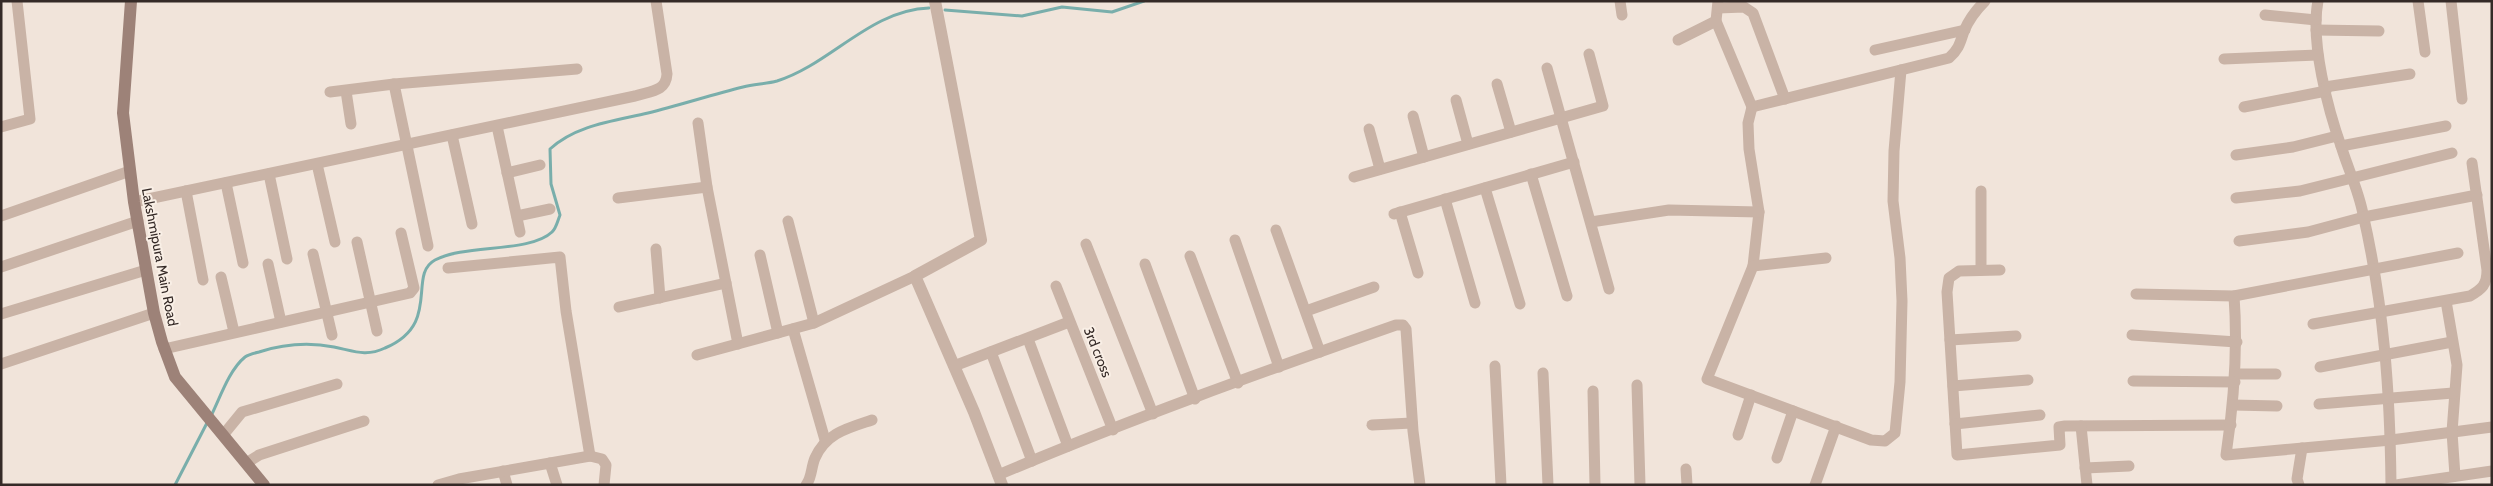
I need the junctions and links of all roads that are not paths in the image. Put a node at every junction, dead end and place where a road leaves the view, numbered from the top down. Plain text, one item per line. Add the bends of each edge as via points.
1 (17, 1) edge
2 (131, 1) edge
3 (656, 1) edge
4 (935, 1) edge
5 (1620, 1) edge
6 (1985, 1) edge
7 (2318, 1) edge
8 (2418, 1) edge
9 (2451, 1) edge
10 (1718, 5) edge
11 (1622, 15) dead end
12 (2265, 15) dead end
13 (1716, 21) junction
14 (2316, 25) junction
15 (1964, 30) junction
16 (2379, 31) dead end
17 (1678, 40) dead end
18 (1875, 50) dead end
19 (2425, 52) dead end
20 (1589, 54) dead end
21 (2318, 55) junction
22 (2224, 59) dead end
23 (1547, 68) dead end
24 (576, 69) dead end
25 (1901, 70) junction
26 (2410, 74) dead end
27 (394, 84) junction
28 (1497, 84) dead end
29 (2326, 89) junction
30 (346, 91) junction
31 (330, 92) dead end
32 (1785, 99) junction
33 (2462, 99) dead end
34 (1456, 100) dead end
35 (1752, 107) junction
36 (2244, 107) dead end
37 (1413, 116) dead end
38 (1561, 118) junction
39 (698, 123) dead end
40 (352, 124) dead end
41 (497, 126) junction
42 (2446, 126) dead end
43 (1, 127) edge
44 (1369, 129) dead end
45 (1511, 132) junction
46 (452, 135) junction
47 (2339, 141) junction
48 (1468, 144) junction
49 (406, 145) junction
50 (2452, 153) dead end
51 (2236, 155) dead end
52 (1424, 157) junction
53 (1574, 162) junction
54 (2472, 163) dead end
55 (317, 164) junction
56 (540, 165) dead end
57 (1380, 169) junction
58 (130, 171) junction
59 (507, 173) junction
60 (269, 174) junction
61 (1531, 174) junction
62 (1354, 177) dead end
63 (2352, 178) junction
64 (226, 183) junction
65 (707, 187) junction
66 (1484, 188) junction
67 (1981, 191) dead end
68 (186, 192) junction
69 (2477, 195) junction
70 (618, 198) dead end
71 (2236, 198) dead end
72 (1445, 199) junction
73 (134, 202) junction
74 (550, 209) dead end
75 (1759, 212) junction
76 (1, 216) edge
77 (517, 216) junction
78 (2364, 217) junction
79 (138, 221) junction
80 (788, 221) dead end
81 (1591, 222) junction
82 (472, 224) dead end
83 (1276, 230) dead end
84 (520, 232) dead end
85 (401, 233) dead end
86 (1235, 240) dead end
87 (2239, 241) dead end
88 (335, 242) dead end
89 (357, 242) dead end
90 (1086, 244) dead end
91 (428, 246) dead end
92 (656, 249) dead end
93 (2458, 253) dead end
94 (313, 254) dead end
95 (760, 255) dead end
96 (1190, 256) dead end
97 (1826, 258) dead end
98 (287, 259) dead end
99 (243, 264) dead end
100 (268, 264) dead end
101 (1145, 264) dead end
102 (1753, 266) junction
103 (1, 267) edge
104 (448, 268) dead end
105 (2374, 269) junction
106 (146, 270) junction
107 (1981, 270) junction
108 (2000, 270) dead end
109 (1418, 274) dead end
110 (914, 276) junction
111 (221, 277) dead end
112 (203, 280) dead end
113 (726, 283) junction
114 (1056, 286) dead end
115 (1374, 287) dead end
116 (1609, 289) dead end
117 (2136, 294) dead end
118 (1568, 296) dead end
119 (2234, 296) junction
120 (660, 298) junction
121 (2446, 300) junction
122 (370, 302) junction
123 (1474, 303) dead end
124 (1520, 304) dead end
125 (619, 307) dead end
126 (1306, 311) junction
127 (327, 312) junction
128 (154, 313) junction
129 (2382, 313) junction
130 (1, 314) edge
131 (281, 322) junction
132 (1069, 322) junction
133 (814, 323) junction
134 (2313, 324) dead end
135 (793, 329) junction
136 (377, 330) dead end
137 (234, 332) junction
138 (778, 333) junction
139 (332, 335) dead end
140 (2132, 335) dead end
141 (2016, 336) dead end
142 (1028, 339) junction
143 (1950, 340) junction
144 (2237, 342) junction
145 (2452, 342) junction
146 (738, 344) junction
147 (164, 349) junction
148 (991, 352) junction
149 (1320, 352) junction
150 (2386, 354) junction
151 (697, 355) dead end
152 (1, 364) edge
153 (954, 366) junction
154 (1495, 366) dead end
155 (2320, 366) dead end
156 (1279, 367) junction
157 (1543, 373) dead end
158 (2276, 374) dead end
159 (2235, 378) junction
160 (2028, 380) dead end
161 (2133, 381) dead end
162 (1238, 383) junction
163 (337, 384) dead end
164 (1637, 385) dead end
165 (1953, 386) junction
166 (1592, 391) dead end
167 (2453, 393) junction
168 (1751, 395) junction
169 (1195, 399) junction
170 (2389, 399) junction
171 (2319, 404) dead end
172 (2233, 405) junction
173 (2277, 406) dead end
174 (1793, 411) junction
175 (1153, 414) junction
176 (2040, 415) dead end
177 (872, 420) dead end
178 (364, 421) dead end
179 (1412, 423) junction
180 (1956, 424) junction
181 (1372, 425) dead end
182 (2231, 425) junction
183 (1836, 426) junction
184 (2081, 426) junction
185 (2492, 427) edge
186 (1113, 430) junction
187 (2452, 432) junction
188 (224, 433) junction
189 (1738, 435) dead end
190 (825, 440) junction
191 (2391, 440) junction
192 (1068, 446) junction
193 (2302, 448) junction
194 (590, 456) junction
195 (1777, 458) dead end
196 (1032, 461) junction
197 (248, 462) junction
198 (550, 463) junction
199 (2129, 466) dead end
200 (2085, 468) junction
201 (1686, 469) dead end
202 (503, 471) junction
203 (2492, 471) edge
204 (2455, 476) junction
205 (1000, 480) edge
206 (264, 485) edge
207 (438, 485) edge
208 (507, 485) edge
209 (557, 485) edge
210 (604, 485) edge
211 (806, 485) edge
212 (1420, 485) edge
213 (1501, 485) edge
214 (1548, 485) edge
215 (1595, 485) edge
216 (1640, 485) edge
217 (1687, 485) edge
218 (1815, 485) edge
219 (2086, 485) edge
220 (2299, 485) edge
221 (2391, 485) edge
222 (2396, 485) edge

1 - 43 street via 30,119
2 - 58 main road, Lakshmipura Main Road via 123,105
3 - 41 street via 668,74 667,82 661,88
4 - 110 street via 981,240
5 - 11 street
6 - 15 street
7 - 14 street
8 - 19 street
9 - 33 street
10 - 13 street
10 - 32 street via 1744,7 1753,12
12 - 14 street
13 - 17 street
13 - 35 street
14 - 16 street
14 - 21 street
15 - 18 street
15 - 25 street via 1960,48 1949,58
20 - 38 street via 1603,106
21 - 22 street
21 - 29 street
23 - 38 street
24 - 27 street
25 - 32 street
25 - 183 street via 1893,181 1902,301 1895,433 1885,442
26 - 29 street
27 - 30 street
27 - 49 street
28 - 45 street
29 - 36 street
29 - 47 street
30 - 31 street
30 - 40 street
32 - 35 street
34 - 48 street
35 - 75 street via 1748,124 1749,149
37 - 52 street
38 - 45 street
38 - 53 street
39 - 65 street
41 - 46 street
41 - 59 street
42 - 47 street
44 - 57 street
45 - 48 street
46 - 49 street
46 - 82 street
47 - 51 street
47 - 63 street
48 - 52 street
49 - 55 street
49 - 91 street
50 - 63 street
52 - 57 street
53 - 61 street
53 - 81 street
54 - 69 street
55 - 60 street
55 - 88 street
56 - 59 street
57 - 62 street
58 - 73 main road, Lakshmipura Main Road
58 - 76 street
59 - 77 street
60 - 64 street
60 - 98 street
61 - 66 street
61 - 118 street
63 - 71 street via 2300,191
63 - 78 street
64 - 68 street
64 - 99 street
65 - 70 street
65 - 113 street
66 - 72 street
66 - 124 street
67 - 107 street
68 - 73 street
68 - 112 street
69 - 78 street
69 - 121 street via 2487,280 2484,288 2470,296
72 - 109 street via 1397,213
72 - 123 street
73 - 79 main road, Lakshmipura Main Road
74 - 77 street
75 - 81 street via 1669,210
75 - 102 street
77 - 84 street
78 - 87 street via 2308,232
78 - 105 street
79 - 103 street
79 - 106 main road, Lakshmipura Main Road
80 - 133 street
81 - 116 street
83 - 126 street
85 - 122 street via 414,288 410,293
86 - 156 street
89 - 122 street
90 - 175 street
92 - 120 street
93 - 105 street
94 - 127 street
95 - 138 street
96 - 162 street
97 - 102 street
100 - 131 street
101 - 169 street
102 - 168 street via 1707,378
104 - 194 street via 560,257
105 - 119 street
105 - 129 street
106 - 128 main road, Lakshmipura Main Road
106 - 130 street
107 - 108 street
107 - 143 street via 1959,271 1949,278
110 - 133 street
110 - 153 street
111 - 137 street
113 - 120 street
113 - 146 street
114 - 132 street, 3rd cross
115 - 126 street
117 - 119 street
119 - 144 street
120 - 125 street
121 - 129 street
121 - 145 street
122 - 127 street
122 - 136 street
126 - 149 street
127 - 131 street
127 - 139 street
128 - 147 main road, Lakshmipura Main Road
128 - 152 street
129 - 134 street
129 - 150 street
131 - 137 street
132 - 142 street
132 - 186 street, 3rd cross
133 - 135 street
135 - 138 street
135 - 190 street
137 - 147 street
138 - 146 street
140 - 144 street
141 - 143 street
142 - 148 street
142 - 192 street
143 - 165 street
144 - 159 street
145 - 150 street
145 - 167 street via 2456,365
146 - 151 street
147 - 188 main road, Lakshmipura Main Road via 175,376
148 - 153 street
148 - 196 street
149 - 156 street
149 - 179 street via 1403,324 1406,329
150 - 155 street
150 - 170 street
153 - 205 street
154 - 213 street
156 - 162 street
157 - 214 street
158 - 159 street
159 - 161 street
159 - 172 street
160 - 165 street
162 - 169 street
163 - 188 street via 242,412
164 - 216 street
165 - 180 street
166 - 215 street
167 - 170 street
167 - 187 street
168 - 174 street
168 - 189 street
169 - 175 street
170 - 171 street
170 - 191 street
172 - 173 street
172 - 182 street
174 - 183 street
174 - 195 street
175 - 186 street
176 - 180 street
177 - 190 street via 838,431
178 - 197 street via 259,455
179 - 181 street
179 - 212 street
180 - 184 street via 1957,454 2060,445 2059,427
182 - 184 street
182 - 193 street via 2226,455
183 - 218 street
184 - 200 street
185 - 187 street
186 - 192 street
187 - 191 street
187 - 204 street
188 - 197 main road, Lakshmipura Main Road
190 - 211 street via 814,459
191 - 193 street
191 - 221 street
192 - 196 street
193 - 220 street
194 - 198 street
194 - 210 street via 602,459 606,465
196 - 205 street
197 - 206 main road, Lakshmipura Main Road
198 - 202 street
198 - 209 street
199 - 200 street
200 - 219 street
201 - 217 street
202 - 207 street
202 - 208 street
203 - 204 street
204 - 222 street

